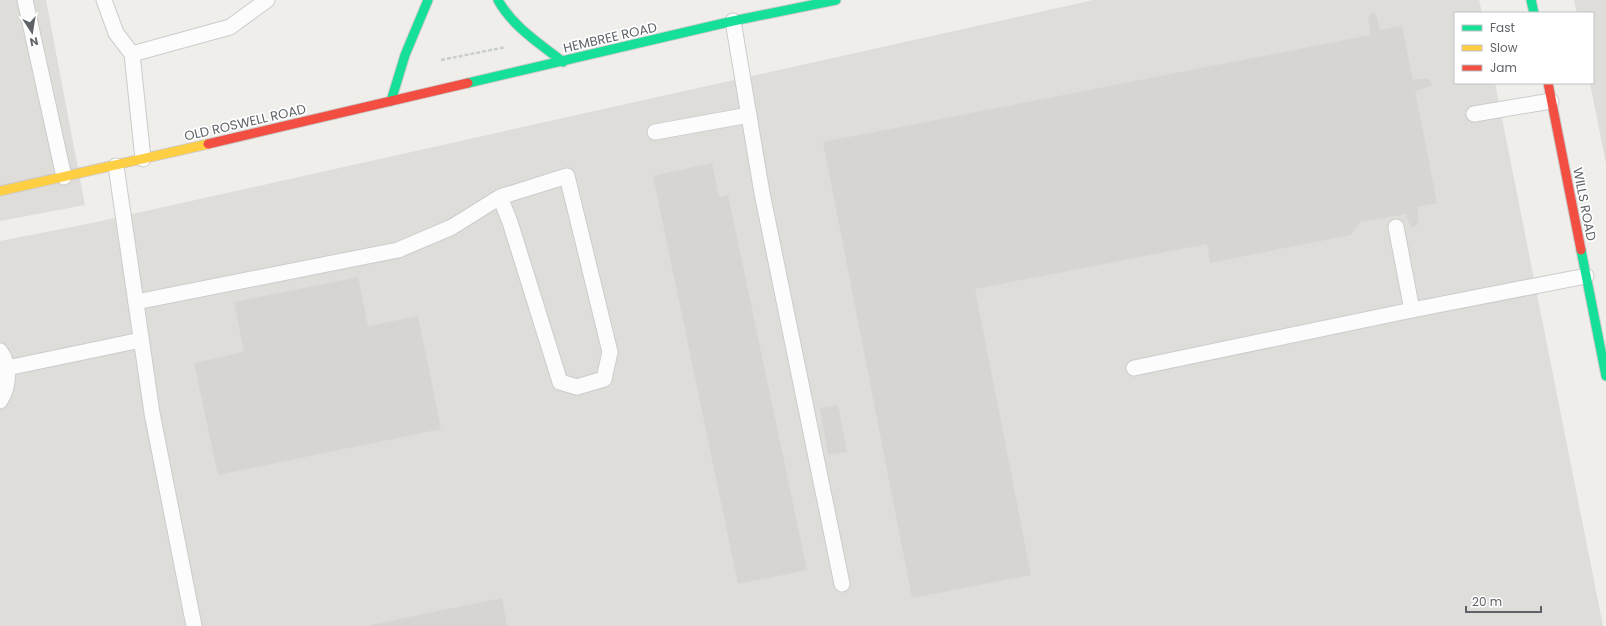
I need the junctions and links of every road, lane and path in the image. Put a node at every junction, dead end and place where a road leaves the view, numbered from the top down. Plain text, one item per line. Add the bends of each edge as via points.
1 (25, 0) edge
2 (104, 0) edge
3 (267, 0) edge
4 (428, 0) edge
5 (498, 0) edge
6 (836, 0) edge
7 (1531, 0) edge
8 (1534, 12) edge
9 (733, 21) junction
10 (513, 45) dead end
11 (132, 54) junction
12 (441, 60) dead end
13 (563, 62) junction
14 (1548, 84) edge
15 (392, 101) junction
16 (1552, 102) junction
17 (1474, 114) dead end
18 (749, 115) junction
19 (656, 132) dead end
20 (144, 159) junction
21 (116, 166) junction
22 (64, 177) junction
23 (0, 191) edge
24 (500, 197) junction
25 (1396, 227) dead end
26 (1586, 276) junction
27 (136, 302) junction
28 (1412, 310) junction
29 (141, 340) junction
30 (0, 351) edge
31 (7, 368) junction
32 (1134, 368) dead end
33 (1606, 376) edge
34 (0, 401) edge
35 (842, 584) dead end
36 (194, 626) edge

1 - 22 lane
2 - 11 lane via 116,33
3 - 11 lane via 230,28
4 - 15 street via 405,55
5 - 13 street via 516,24
6 - 9 street, HEMBREE ROAD
7 - 8 street
9 - 13 street, HEMBREE ROAD
9 - 18 lane
10 - 12 path
11 - 20 lane
13 - 15 street, HEMBREE ROAD
14 - 16 street, WILLS ROAD
15 - 20 street, OLD ROSWELL ROAD
16 - 17 lane
16 - 26 street, WILLS ROAD
18 - 19 lane
18 - 35 lane via 762,193
20 - 21 street, OLD ROSWELL ROAD
21 - 22 street, OLD ROSWELL ROAD
21 - 27 lane
22 - 23 street, OLD ROSWELL ROAD
24 - 24 lane via 560,382 577,387 604,379 610,352 567,176
24 - 27 lane via 452,227 398,250
25 - 28 lane
26 - 28 lane
26 - 33 street, WILLS ROAD
27 - 29 lane
28 - 32 lane
29 - 31 lane
29 - 36 lane via 152,413
30 - 31 lane
31 - 34 lane via 8,381 5,394

